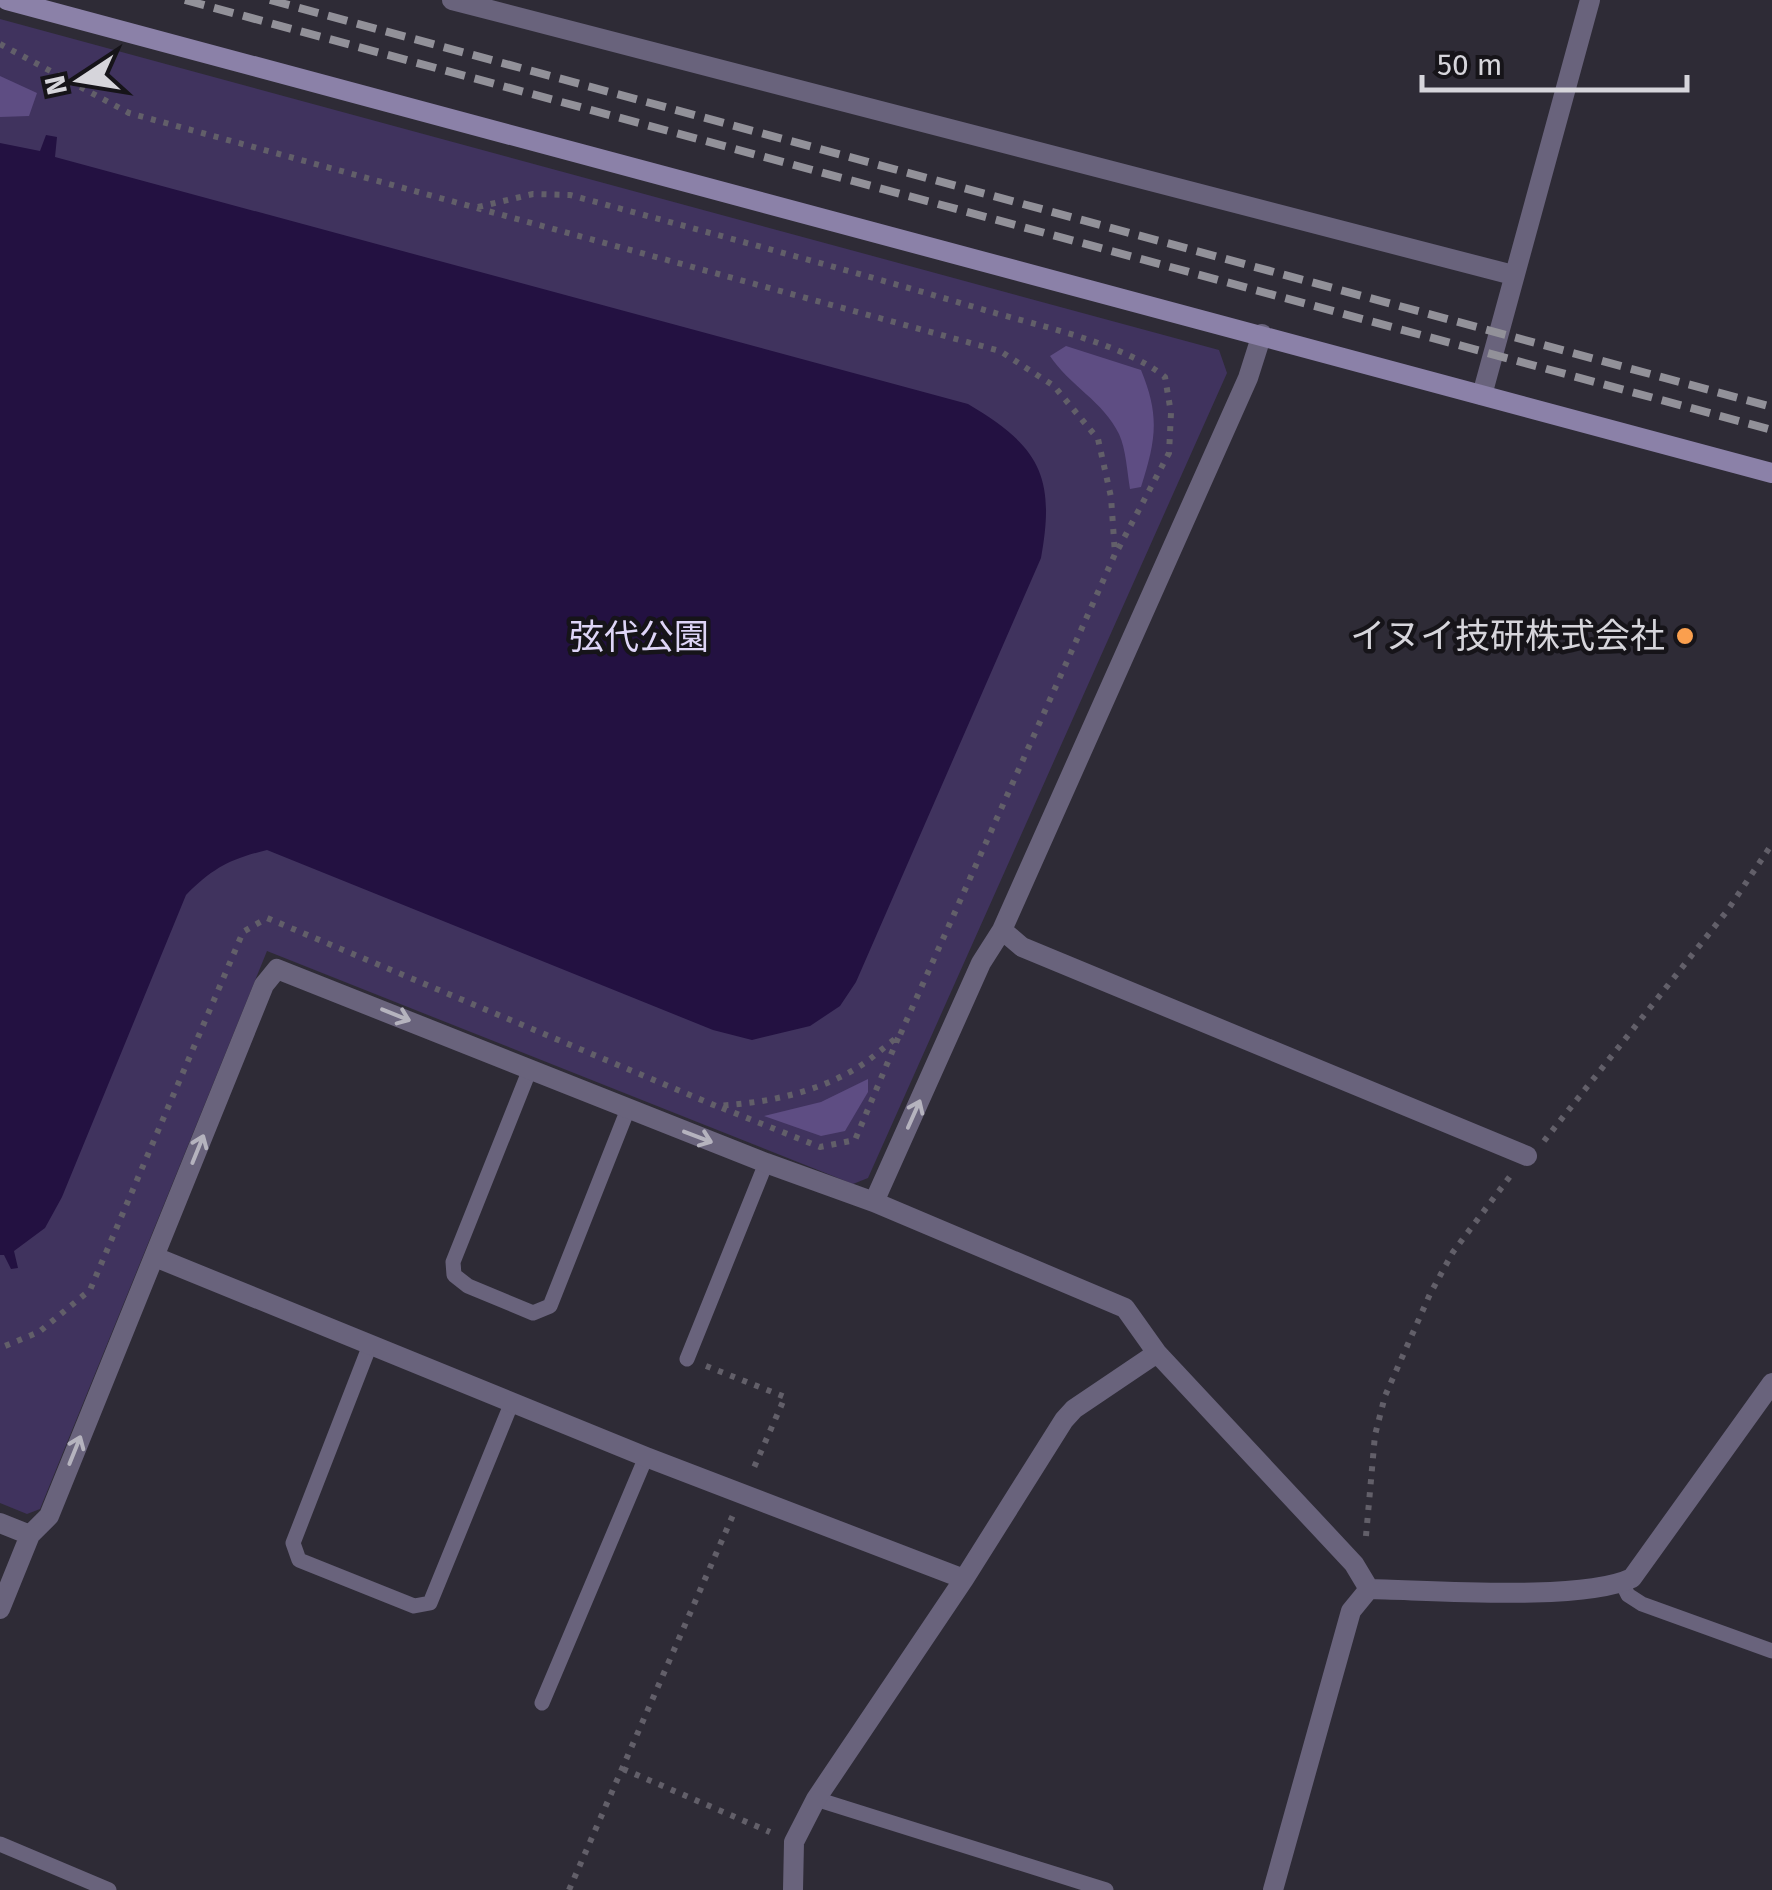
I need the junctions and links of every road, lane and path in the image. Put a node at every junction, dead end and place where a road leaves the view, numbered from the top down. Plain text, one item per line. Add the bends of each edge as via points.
1 (7, 0) edge
2 (452, 0) edge
3 (1590, 0) edge
4 (0, 44) edge
5 (474, 208) junction
6 (1512, 275) junction
7 (1262, 334) junction
8 (1482, 395) junction
9 (1772, 473) edge
10 (1116, 554) junction
11 (1772, 844) edge
12 (1002, 930) junction
13 (900, 1035) junction
14 (530, 1070) junction
15 (716, 1106) junction
16 (628, 1110) junction
17 (1527, 1156) junction
18 (766, 1164) junction
19 (874, 1202) junction
20 (155, 1257) junction
21 (2, 1346) edge
22 (370, 1346) junction
23 (1157, 1353) junction
24 (687, 1359) joint
25 (1772, 1383) edge
26 (512, 1402) junction
27 (646, 1457) junction
28 (742, 1494) junction
29 (0, 1522) edge
30 (30, 1535) junction
31 (1354, 1564) junction
32 (964, 1578) junction
33 (1622, 1583) junction
34 (1368, 1590) junction
35 (0, 1608) edge
36 (1772, 1651) edge
37 (542, 1703) dead end
38 (624, 1769) junction
39 (816, 1799) junction
40 (794, 1842) junction
41 (0, 1844) edge
42 (109, 1890) edge
43 (569, 1890) edge
44 (793, 1890) edge
45 (1106, 1890) edge
46 (1272, 1890) edge

1 - 7 street
2 - 6 street
3 - 6 street
4 - 5 path via 129,113
5 - 10 path via 1000,351 1054,386 1098,439
5 - 10 path via 532,194 570,196 826,264 1146,361 1166,377 1169,453
6 - 8 street
7 - 8 street
7 - 12 street
8 - 9 street
10 - 13 path
11 - 17 path via 1641,1022
12 - 17 street via 1022,947
19 -> 12 street
13 - 15 path via 856,1069 812,1089
13 - 15 path via 855,1140 820,1147
14 - 16 street
14 - 16 lane via 453,1262 454,1276 468,1286 533,1313 550,1306
20 -> 14 street via 264,985 277,970
15 - 21 path via 267,918 243,932 90,1290 38,1332
16 -> 18 street
17 - 31 path via 1454,1252 1385,1396 1365,1544
18 - 19 street
18 - 24 lane
19 - 23 street via 1125,1308
20 - 22 street
30 -> 20 street via 49,1516
22 - 26 street
22 - 26 lane via 294,1543 299,1560 414,1606 430,1603
23 - 31 street
23 - 32 street via 1074,1409
24 - 28 path via 786,1397
25 - 33 street
26 - 27 street
27 - 28 street
27 - 37 lane
28 - 32 street
28 - 38 path
29 - 30 street
30 - 35 street
31 - 34 street
32 - 39 street
33 - 34 street via 1539,1591
33 - 36 lane via 1642,1604
34 - 46 street via 1352,1610
38 - 40 path
38 - 43 path
39 - 40 street
39 - 45 lane
40 - 44 street
41 - 42 lane

